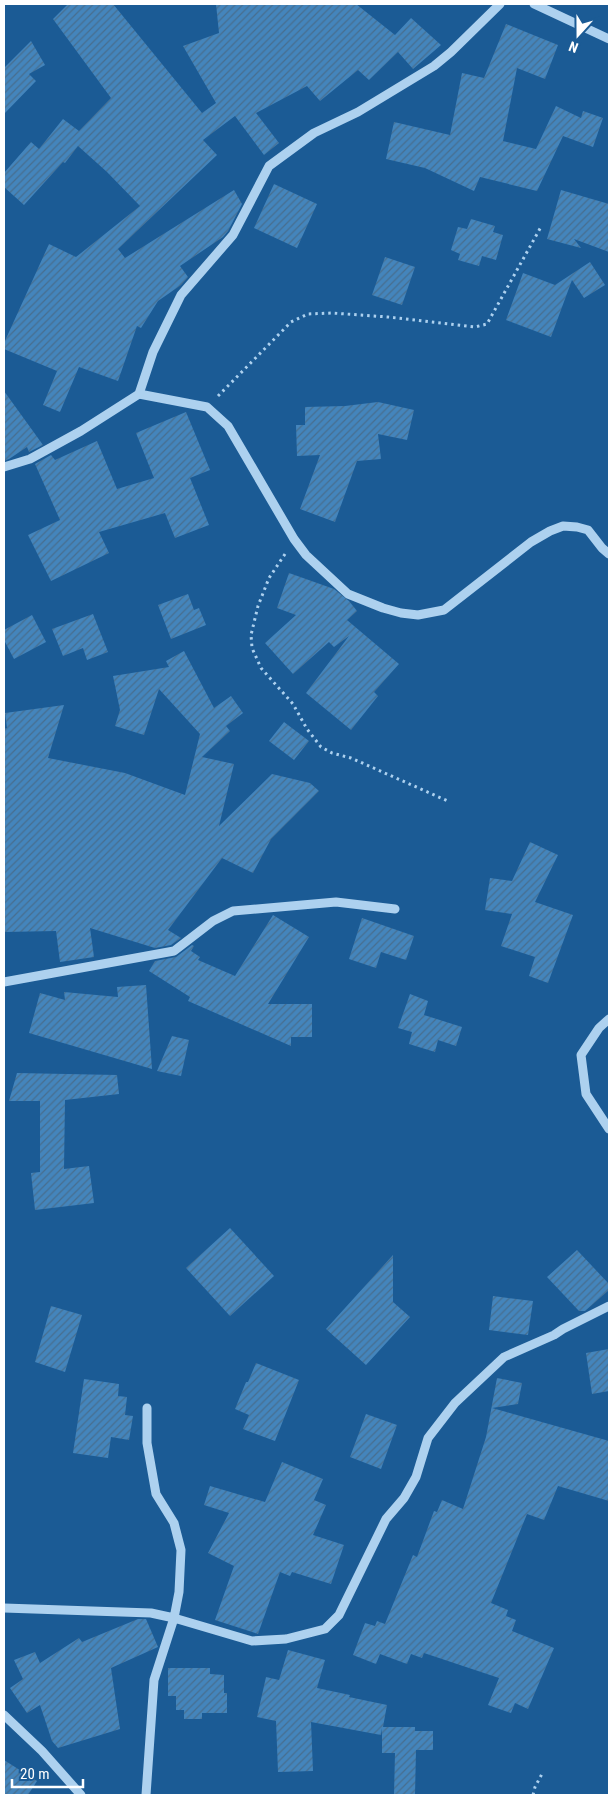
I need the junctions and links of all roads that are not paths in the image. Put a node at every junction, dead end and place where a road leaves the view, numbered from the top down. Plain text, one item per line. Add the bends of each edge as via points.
1 (500, 4) edge
2 (534, 4) edge
3 (609, 39) edge
4 (139, 394) junction
5 (4, 467) edge
6 (609, 554) edge
7 (395, 909) dead end
8 (4, 982) edge
9 (609, 1019) edge
10 (609, 1129) edge
11 (609, 1306) edge
12 (147, 1408) dead end
13 (4, 1608) edge
14 (174, 1618) junction
15 (4, 1715) edge
16 (81, 1795) edge
17 (146, 1795) edge

1 - 4 street via 434,66 358,112 314,133 270,166 233,236 181,295 153,352
2 - 3 street
4 - 5 street via 81,432 30,458
4 - 6 street via 207,407 228,426 306,555 348,594 383,608 418,615 444,610 531,542 563,526 588,530
7 - 8 street via 336,902 233,911 213,921 174,951
9 - 10 street via 581,1055 586,1094
11 - 14 street via 504,1357 455,1404 428,1438 416,1477 386,1519 339,1614 325,1629 286,1638 252,1641
12 - 14 street via 147,1443 156,1494 174,1523 180,1550 179,1592
13 - 14 street via 152,1613
14 - 17 street via 154,1680
15 - 16 street

